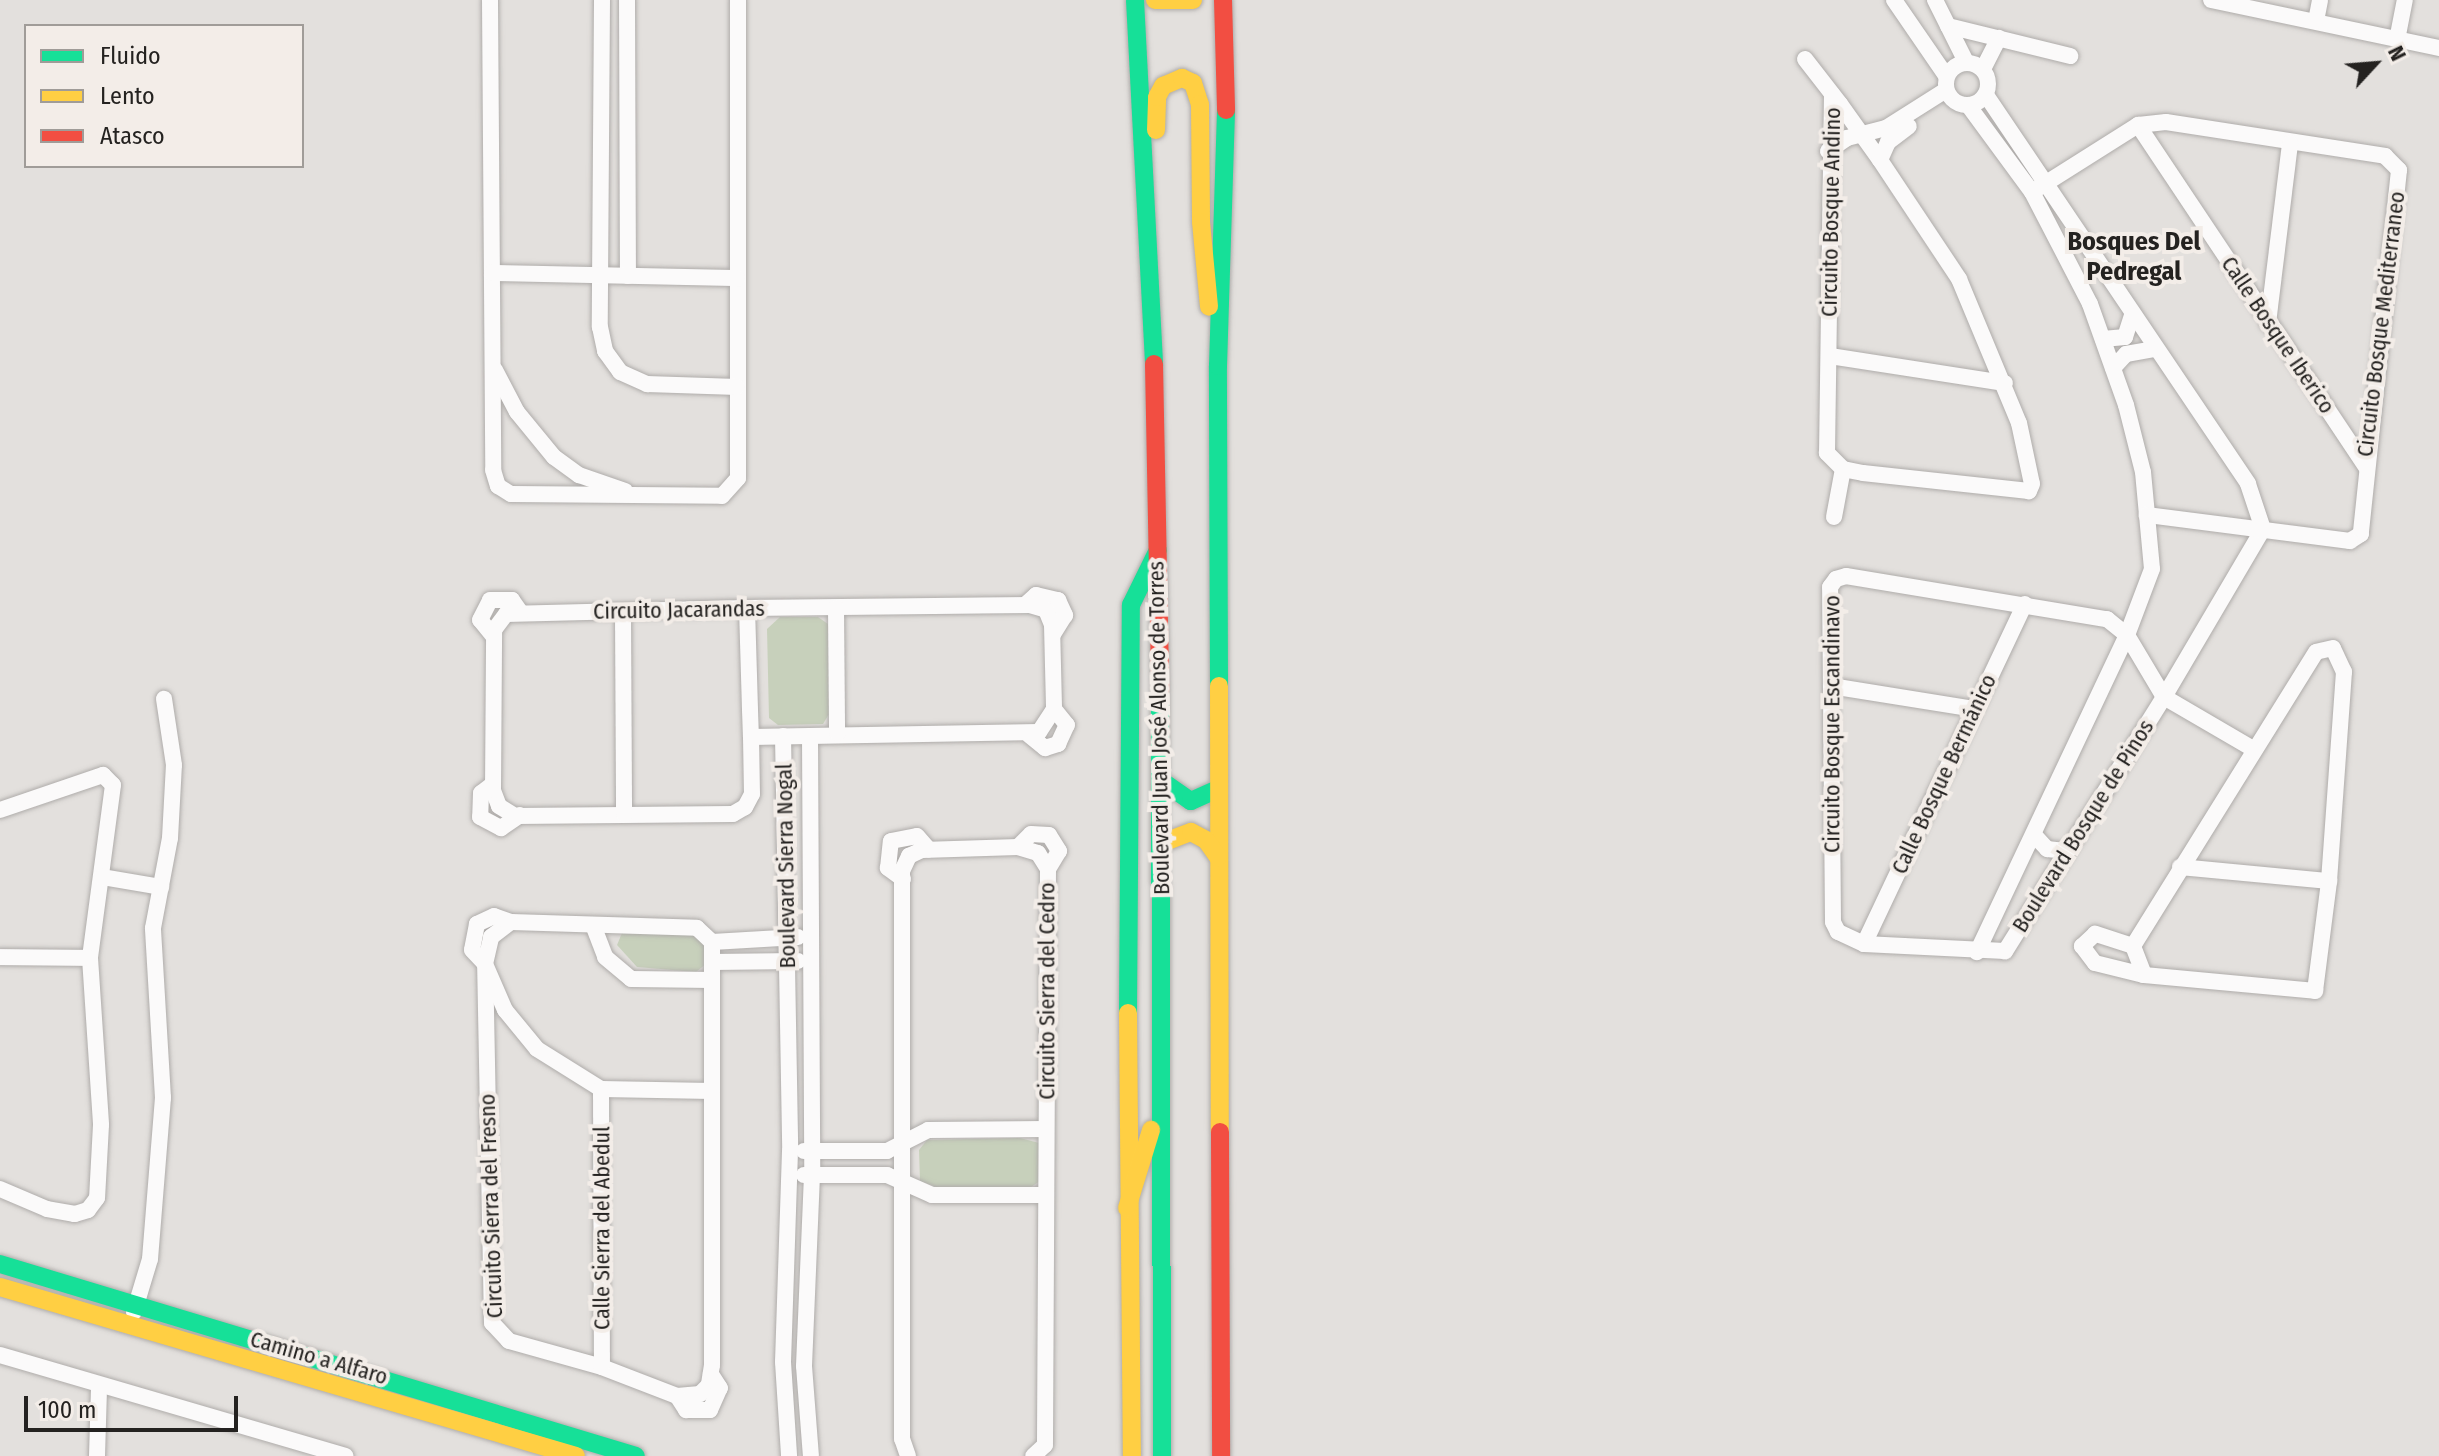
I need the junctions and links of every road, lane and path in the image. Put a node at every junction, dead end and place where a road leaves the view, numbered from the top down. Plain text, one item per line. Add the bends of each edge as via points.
1 (490, 0) edge
2 (602, 0) edge
3 (627, 0) edge
4 (738, 0) edge
5 (1135, 0) edge
6 (1155, 0) edge
7 (1193, 0) edge
8 (1223, 0) edge
9 (1935, 0) edge
10 (2211, 0) edge
11 (2320, 0) edge
12 (2405, 0) edge
13 (1897, 1) edge
14 (2316, 21) junction
15 (1948, 26) junction
16 (2398, 35) junction
17 (1999, 38) junction
18 (2439, 48) edge
19 (2070, 56) dead end
20 (1805, 59) dead end
21 (1966, 62) junction
22 (1983, 69) junction
23 (1953, 93) junction
24 (1832, 94) junction
25 (1986, 95) junction
26 (2138, 125) junction
27 (1860, 134) junction
28 (2290, 143) junction
29 (1828, 151) junction
30 (1880, 160) junction
31 (2039, 188) junction
32 (1148, 268) junction
33 (492, 273) junction
34 (603, 275) junction
35 (628, 276) junction
36 (737, 278) junction
37 (2132, 316) junction
38 (2268, 323) junction
39 (2103, 339) junction
40 (2154, 349) junction
41 (1830, 356) junction
42 (493, 366) junction
43 (1218, 366) junction
44 (2113, 368) junction
45 (2005, 383) junction
46 (737, 387) junction
47 (2365, 466) junction
48 (1843, 469) junction
49 (638, 496) junction
50 (2147, 515) junction
51 (1834, 517) dead end
52 (2263, 529) junction
53 (1158, 550) junction
54 (2025, 604) junction
55 (747, 608) junction
56 (836, 608) junction
57 (623, 612) junction
58 (2127, 635) junction
59 (1831, 686) junction
60 (2164, 697) junction
61 (164, 699) dead end
62 (1975, 709) junction
63 (837, 733) junction
64 (783, 736) junction
65 (810, 736) junction
66 (751, 737) junction
67 (2253, 749) junction
68 (1162, 781) junction
69 (1218, 789) junction
70 (785, 798) junction
71 (810, 798) junction
72 (0, 810) edge
73 (624, 814) junction
74 (785, 835) junction
75 (810, 835) junction
76 (2035, 836) junction
77 (1162, 843) junction
78 (929, 850) junction
79 (2065, 851) junction
80 (1218, 857) junction
81 (2180, 867) junction
82 (102, 877) junction
83 (903, 879) junction
84 (2329, 881) junction
85 (161, 887) junction
86 (593, 925) junction
87 (811, 936) junction
88 (788, 937) junction
89 (712, 942) junction
90 (1864, 944) junction
91 (2133, 946) junction
92 (1977, 952) junction
93 (0, 957) edge
94 (90, 958) junction
95 (788, 961) junction
96 (712, 962) junction
97 (811, 962) junction
98 (485, 964) junction
99 (2144, 975) junction
100 (712, 980) junction
101 (601, 1089) junction
102 (712, 1091) junction
103 (1157, 1116) junction
104 (1046, 1129) junction
105 (904, 1142) junction
106 (812, 1150) junction
107 (790, 1151) junction
108 (789, 1175) junction
109 (812, 1175) junction
110 (902, 1183) junction
111 (0, 1189) edge
112 (1046, 1195) junction
113 (1127, 1208) junction
114 (0, 1264) edge
115 (0, 1287) edge
116 (137, 1304) junction
117 (129, 1323) junction
118 (0, 1355) edge
119 (602, 1367) junction
120 (99, 1388) junction
121 (1038, 1455) edge
122 (97, 1456) edge
123 (346, 1456) edge
124 (576, 1456) edge
125 (636, 1456) edge
126 (789, 1456) edge
127 (811, 1456) edge
128 (908, 1456) edge
129 (1132, 1456) edge
130 (1162, 1456) edge
131 (1221, 1456) edge

1 - 33 street
2 - 34 street
3 - 35 street
4 - 36 street
5 - 32 main road, Boulevard Juan José Alonso de Torres
6 - 7 main road
8 - 43 main road via 1228,175
9 - 15 street
10 - 14 street
11 - 14 street
12 - 16 street
13 - 23 street, Boulevard Bosque de Pinos
14 - 16 street
15 - 17 street
15 - 21 street
16 - 18 street
17 - 19 street
17 - 22 street
20 - 24 street
21 - 22 street
21 - 23 street
22 - 25 street
23 - 25 street
23 - 27 street, Circuito Bosque Andino via 1886,128
23 - 30 street via 1896,133
23 - 31 street, Boulevard Bosque de Pinos
24 - 27 street, Circuito Bosque Andino
24 - 29 street, Circuito Bosque Andino
25 - 31 street, Boulevard Bosque de Pinos
26 - 28 street, Circuito Bosque Mediterraneo via 2166,122
26 - 31 street
26 - 38 street, Calle Bosque Iberico
27 - 29 street
27 - 30 street
28 - 38 street
28 - 47 street, Circuito Bosque Mediterraneo via 2385,156 2399,170
29 - 41 street, Circuito Bosque Andino
30 - 45 street via 1959,279
31 - 37 street, Boulevard Bosque de Pinos
31 - 39 street, Boulevard Bosque de Pinos
32 - 43 main road via 1157,97 1163,86 1182,78 1198,90 1200,104 1204,273
32 - 53 main road, Boulevard Juan José Alonso de Torres
33 - 34 street
33 - 42 street
34 - 35 street
34 - 46 street via 600,327 605,351 620,372 647,384
35 - 36 street
36 - 46 street
37 - 39 street via 2125,337
37 - 40 street, Boulevard Bosque de Pinos
38 - 47 street, Calle Bosque Iberico
39 - 44 street, Boulevard Bosque de Pinos
40 - 44 street via 2126,354
40 - 52 street, Boulevard Bosque de Pinos via 2248,484
41 - 45 street
41 - 48 street, Circuito Bosque Andino via 1827,453
42 - 49 street via 517,412 554,457 579,475
42 - 49 street via 493,470 498,486 511,494
43 - 69 main road
44 - 50 street, Boulevard Bosque de Pinos via 2143,472
45 - 48 street via 2019,423 2029,491
46 - 49 street via 738,478 731,489 722,496
47 - 52 street, Circuito Bosque Mediterraneo via 2357,539
48 - 51 street
50 - 52 street
50 - 58 street, Boulevard Bosque de Pinos via 2150,583
52 - 60 street, Boulevard Bosque de Pinos
53 - 68 main road, Boulevard Juan José Alonso de Torres
53 - 113 main road via 1131,605
54 - 58 street, Circuito Bosque Escandinavo via 2107,619
54 - 59 street, Circuito Bosque Escandinavo via 1846,576 1836,579 1830,587
54 - 62 street, Calle Bosque Bermánico
55 - 56 street, Circuito Jacarandas
55 - 57 street, Circuito Jacarandas
55 - 66 street
56 - 63 street
56 - 63 street, Circuito Jacarandas via 1025,605 1046,610 1053,634 1054,709 1046,727 1029,735
57 - 73 street
57 - 73 street, Circuito Jacarandas via 500,618 494,637 493,784 499,806 520,815
58 - 60 street
58 - 76 street, Boulevard Bosque de Pinos
59 - 62 street
59 - 90 street, Circuito Bosque Escandinavo via 1833,922 1838,932
60 - 67 street
60 - 79 street, Boulevard Bosque de Pinos
61 - 85 street via 174,765
62 - 90 street, Calle Bosque Bermánico
63 - 65 street, Circuito Jacarandas
64 - 65 street, Boulevard Sierra Nogal
64 - 66 street
64 - 70 street, Boulevard Sierra Nogal
65 - 71 street, Boulevard Sierra Nogal
66 - 73 street, Circuito Jacarandas via 752,794 740,811
67 - 81 street
67 - 84 street via 2316,652 2333,648 2344,672
68 - 69 main road via 1191,801
68 - 77 main road, Boulevard Juan José Alonso de Torres
69 - 80 main road
70 - 71 street
70 - 74 street, Boulevard Sierra Nogal
71 - 75 street, Boulevard Sierra Nogal
72 - 82 street via 75,783 110,777
74 - 75 street
74 - 88 street, Boulevard Sierra Nogal
75 - 87 street, Boulevard Sierra Nogal
76 - 79 street via 2047,849
76 - 92 street, Boulevard Bosque de Pinos
77 - 80 main road via 1191,832 1206,840
77 - 103 main road, Boulevard Juan José Alonso de Torres
78 - 83 street via 909,856
78 - 83 street, Circuito Sierra del Cedro via 908,834 891,841 888,868
78 - 104 street, Circuito Sierra del Cedro via 1018,847 1041,856 1048,869
79 - 92 street, Boulevard Bosque de Pinos via 2005,951
80 - 131 main road
81 - 84 street
81 - 91 street
82 - 85 street
82 - 94 street
83 - 105 street
84 - 99 street via 2315,991
85 - 116 street via 153,928 163,1098 150,1259
86 - 89 street, Circuito Sierra del Fresno via 697,928
86 - 98 street, Circuito Sierra del Fresno via 511,922 491,937
86 - 100 street via 605,957 631,979
87 - 88 street, Circuito Sierra del Fresno
87 - 97 street, Boulevard Sierra Nogal
88 - 89 street, Circuito Sierra del Fresno
88 - 95 street, Boulevard Sierra Nogal
89 - 96 street, Circuito Sierra del Fresno
90 - 92 street
91 - 99 street
91 - 99 street via 2095,934 2082,946 2095,963
93 - 94 street
94 - 111 street via 101,1125 97,1198 88,1210 75,1214 47,1209
95 - 96 street
95 - 97 street
95 - 107 street, Boulevard Sierra Nogal
96 - 100 street, Circuito Sierra del Fresno
97 - 106 street, Boulevard Sierra Nogal
98 - 101 street via 520,1031 557,1065
98 - 119 street, Circuito Sierra del Fresno via 492,1323 509,1341
100 - 102 street, Circuito Sierra del Fresno
101 - 102 street
101 - 119 street, Calle Sierra del Abedul
102 - 119 street, Circuito Sierra del Fresno via 711,1374 700,1394 677,1396
103 - 113 main road
103 - 130 main road, Boulevard Juan José Alonso de Torres
104 - 105 street via 928,1130
104 - 112 street, Circuito Sierra del Cedro
105 - 106 street via 887,1151
105 - 110 street
106 - 107 street
106 - 109 street, Boulevard Sierra Nogal
107 - 108 street, Boulevard Sierra Nogal
108 - 109 street
108 - 126 street, Boulevard Sierra Nogal via 783,1362
109 - 110 street via 887,1175
109 - 127 street, Boulevard Sierra Nogal via 804,1366
110 - 112 street via 932,1195
110 - 128 street via 902,1439
112 - 121 street, Circuito Sierra del Cedro via 1045,1445
113 - 129 main road
114 - 116 main road, Camino a Alfaro
115 - 117 main road, Camino a Alfaro
116 - 117 street
116 - 125 main road, Camino a Alfaro
117 - 124 main road, Camino a Alfaro
118 - 120 street
120 - 122 street
120 - 123 street

